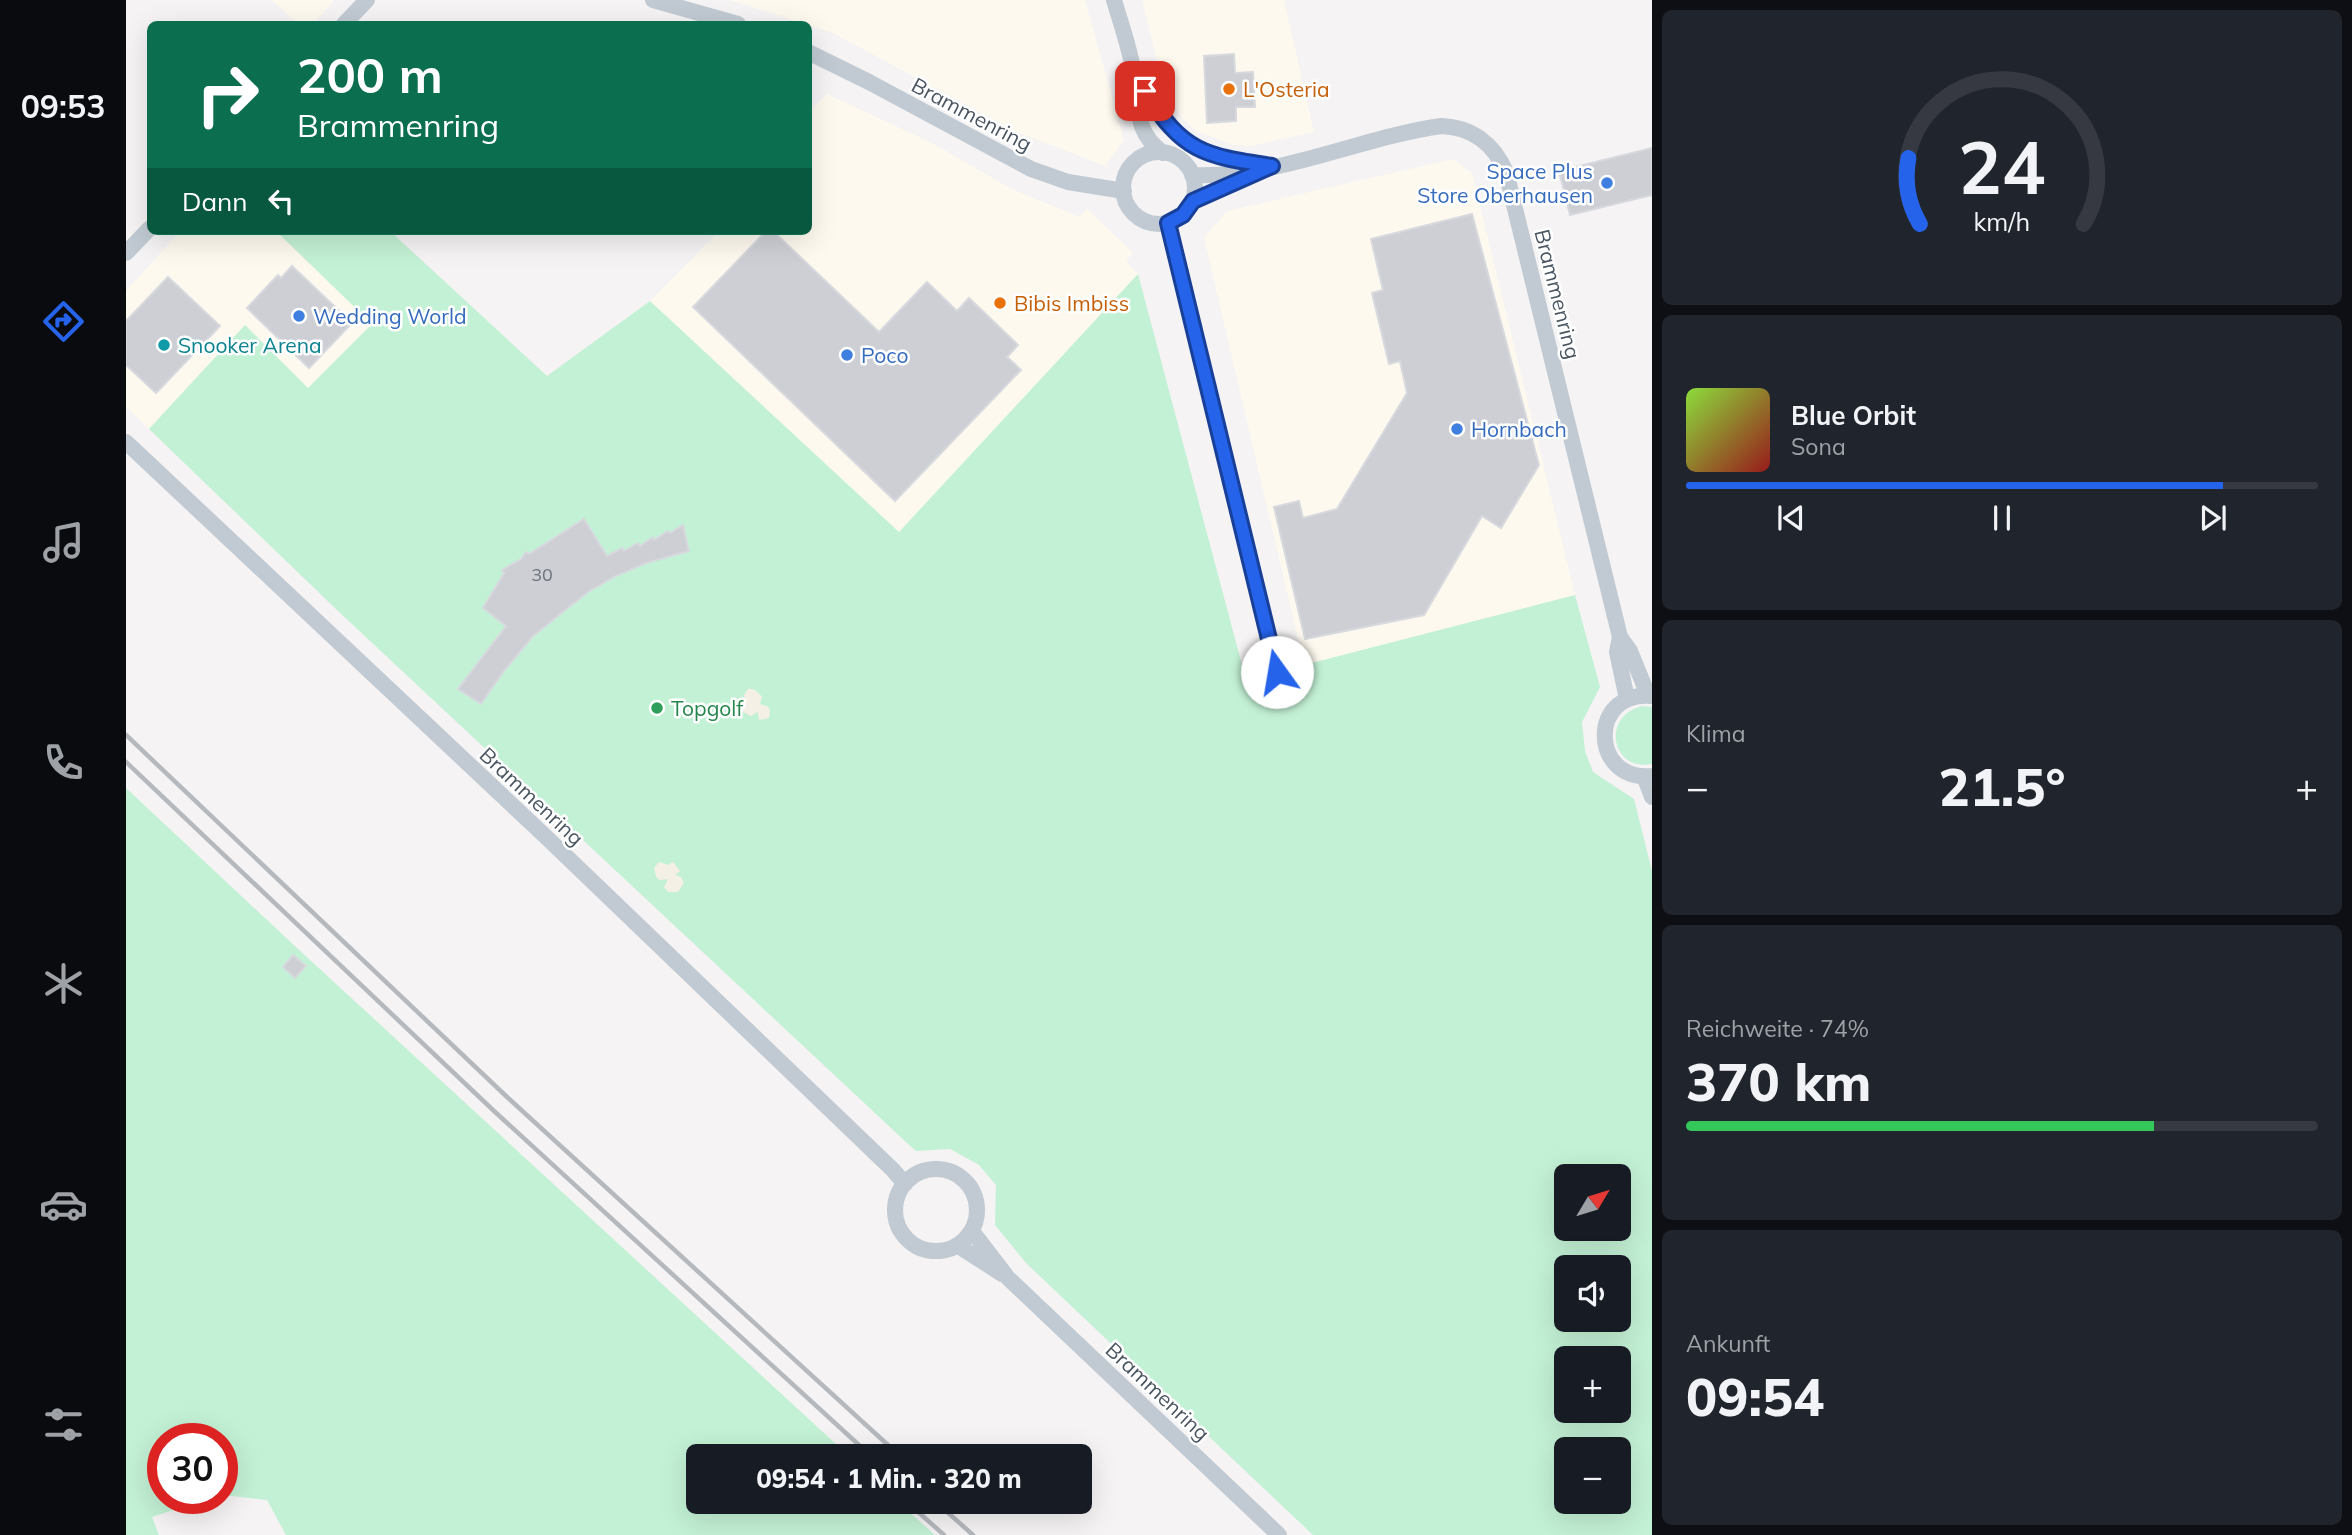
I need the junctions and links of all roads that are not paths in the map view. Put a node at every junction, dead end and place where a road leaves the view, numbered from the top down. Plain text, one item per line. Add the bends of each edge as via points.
1 (367, 0) edge
2 (653, 0) edge
3 (1114, 0) edge
4 (347, 21) edge
5 (727, 21) edge
6 (812, 54) edge
7 (1134, 74) junction
8 (1163, 153) junction
9 (1272, 166) junction
10 (1192, 175) junction
11 (1124, 191) junction
12 (1193, 201) junction
13 (1168, 223) junction
14 (147, 231) edge
15 (126, 253) edge
16 (126, 442) edge
17 (1620, 637) junction
18 (1277, 672) dead end
19 (1650, 696) edge
20 (1627, 699) junction
21 (1648, 776) edge
22 (1652, 797) edge
23 (905, 1184) junction
24 (972, 1230) junction
25 (957, 1245) junction
26 (1008, 1278) junction
27 (1279, 1535) edge

1 - 4 street
2 - 5 street
3 - 7 street, Brammenring
6 - 11 street, Brammenring via 1031,169 1069,182
7 - 8 street, Brammenring via 1144,135
7 - 9 street, Brammenring via 1162,119 1188,144 1220,158
8 - 10 street, Brammenring via 1179,159
8 - 11 street via 1147,155 1134,164
9 - 10 street, Brammenring
9 - 12 street, Brammenring
9 - 17 street, Brammenring via 1441,126 1477,136 1499,156
10 - 12 street
11 - 13 street via 1136,215 1152,223
12 - 13 street, Brammenring via 1183,215
13 - 18 street
14 - 15 street
16 - 23 street, Brammenring
17 - 19 street, Brammenring
17 - 20 street, Brammenring via 1617,652
19 - 20 street, Brammenring
20 - 21 street via 1608,718 1605,745 1619,767
21 - 22 street
23 - 24 street via 931,1170 946,1170 960,1177 975,1198
23 - 25 street via 895,1206 903,1233 926,1249
24 - 25 street
24 - 26 street, Brammenring
25 - 26 street, Brammenring
26 - 27 street, Brammenring

